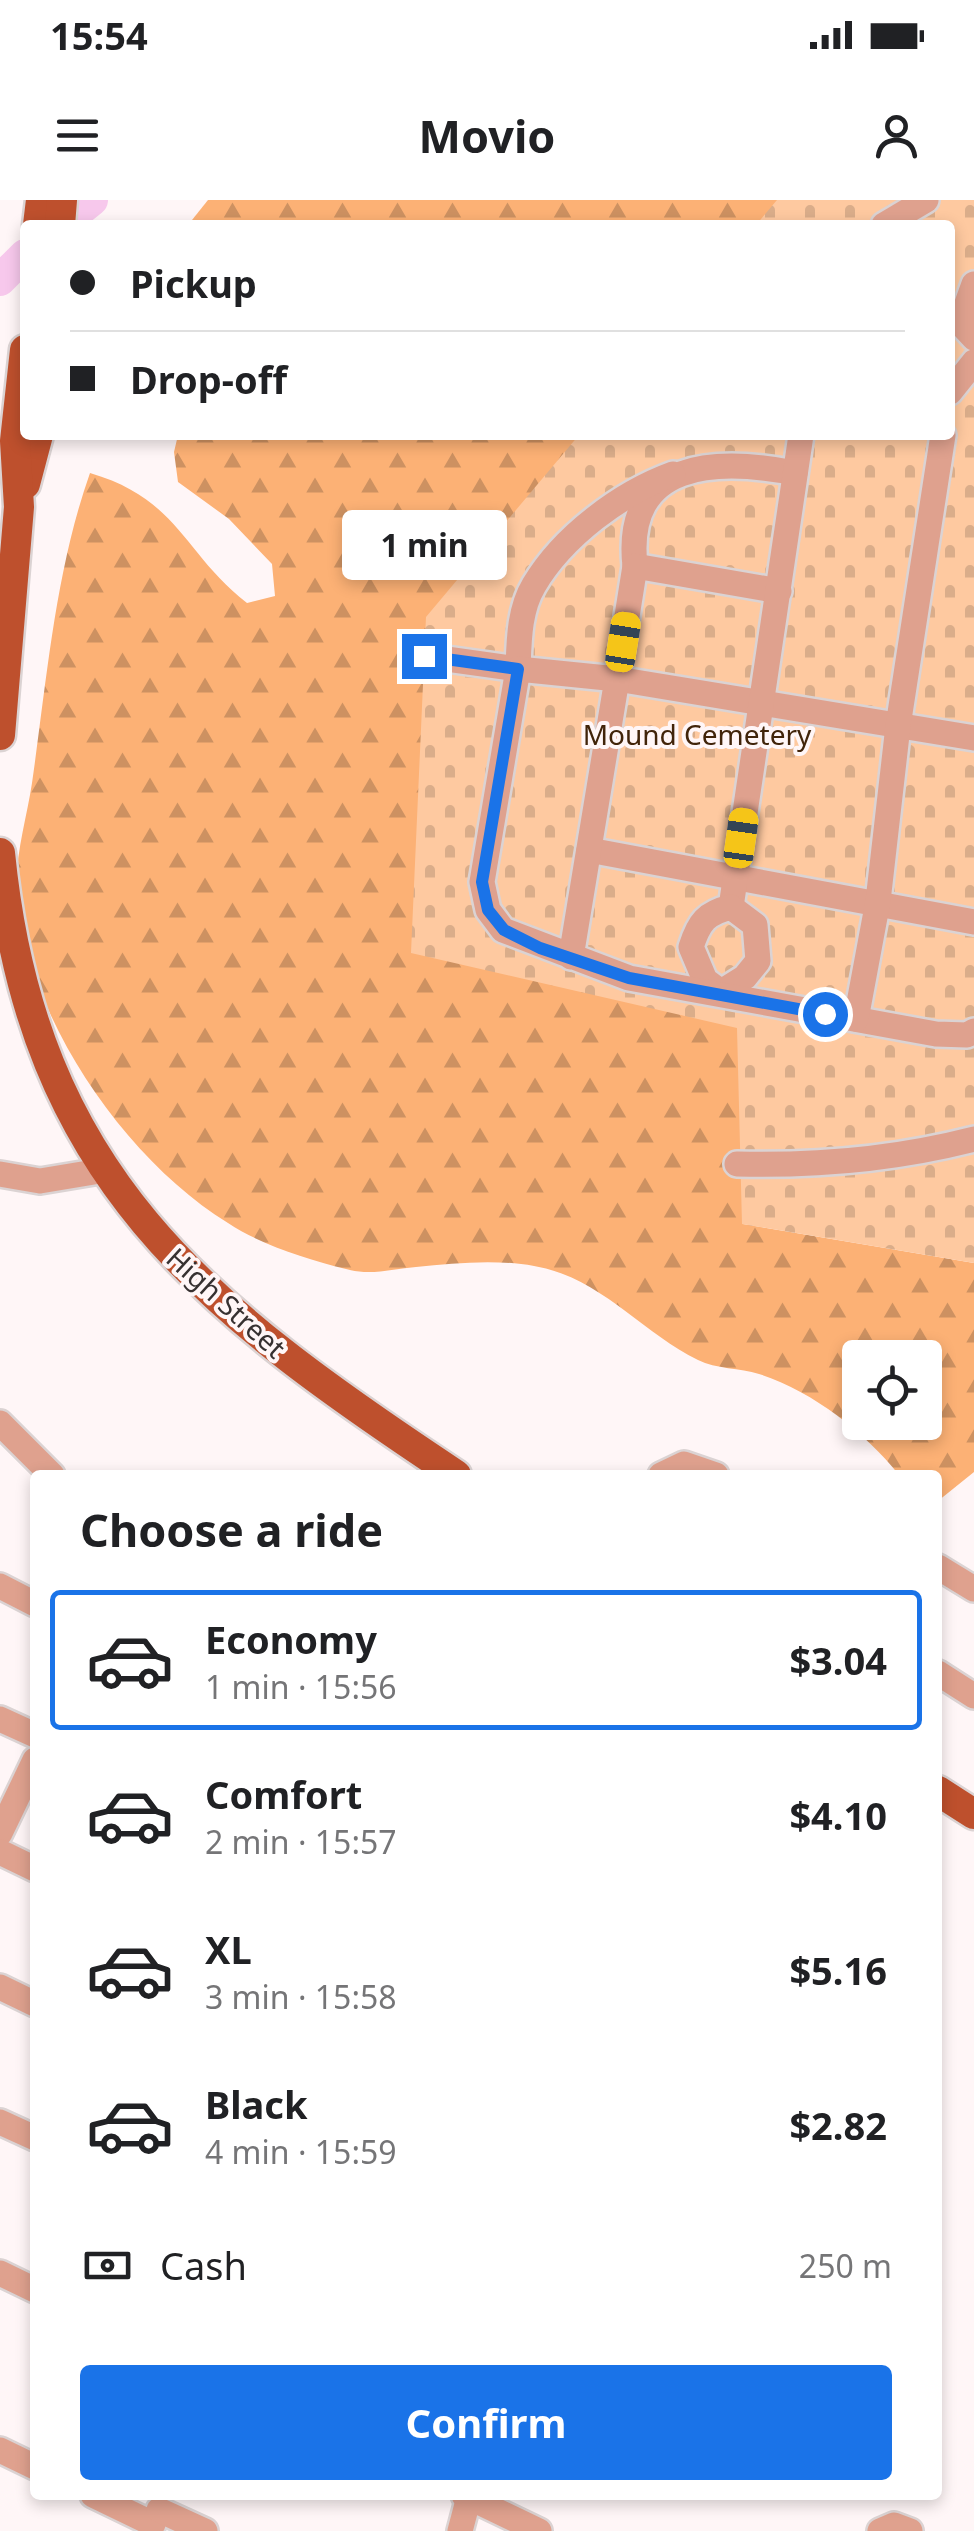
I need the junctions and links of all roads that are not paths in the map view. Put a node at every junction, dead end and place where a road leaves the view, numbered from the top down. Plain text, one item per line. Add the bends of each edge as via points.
1 (926, 200) edge
2 (892, 220) edge
3 (974, 284) edge
4 (961, 330) edge
5 (974, 362) edge
6 (955, 383) edge
7 (26, 440) edge
8 (799, 440) edge
9 (942, 440) edge
10 (794, 473) junction
11 (674, 474) junction
12 (634, 566) junction
13 (780, 591) junction
14 (424, 656) dead end
15 (518, 669) junction
16 (617, 679) junction
17 (760, 705) junction
18 (898, 726) junction
19 (0, 735) edge
20 (974, 738) edge
21 (589, 850) junction
22 (0, 853) edge
23 (736, 878) junction
24 (878, 901) junction
25 (732, 907) junction
26 (974, 922) edge
27 (571, 957) junction
28 (722, 992) junction
29 (856, 1019) junction
30 (974, 1030) edge
31 (974, 1140) edge
32 (737, 1164) dead end
33 (106, 1170) junction
34 (0, 1174) edge
35 (0, 1423) edge
36 (47, 1470) edge
37 (448, 1470) edge
38 (673, 1470) edge
39 (701, 1470) edge
40 (942, 1569) edge
41 (0, 1586) edge
42 (974, 1589) edge
43 (30, 1601) edge
44 (942, 1676) edge
45 (974, 1696) edge
46 (0, 1719) edge
47 (30, 1733) edge
48 (30, 1770) edge
49 (942, 1794) edge
50 (974, 1814) edge
51 (0, 1833) edge
52 (0, 1852) edge
53 (30, 1867) edge
54 (0, 1987) edge
55 (30, 2002) edge
56 (0, 2122) edge
57 (30, 2136) edge
58 (0, 2273) edge
59 (30, 2288) edge
60 (0, 2450) edge
61 (30, 2465) edge
62 (109, 2500) edge
63 (470, 2500) edge
64 (477, 2500) edge
65 (157, 2515) edge
66 (205, 2531) edge
67 (460, 2531) edge
68 (539, 2531) edge

1 - 2 street
3 - 4 street
5 - 6 street
7 - 19 main road
8 - 10 street
9 - 18 street
10 - 11 street via 732,465
10 - 13 street
11 - 12 street via 647,502 635,532
11 - 15 street via 603,513 559,553 533,586 524,611
12 - 13 street
12 - 16 street
13 - 17 street
14 - 15 street
15 - 16 street
15 - 27 street via 482,882 488,910 504,930
16 - 17 street
16 - 21 street
17 - 18 street
17 - 23 street
18 - 20 street
18 - 24 street
21 - 23 street
21 - 27 street
22 - 33 main road, High Street via 30,1017
23 - 24 street
23 - 25 street
24 - 26 street
24 - 29 street
25 - 28 street via 755,924 758,961
25 - 28 street via 710,912 690,947 705,980
27 - 28 street via 629,978
28 - 29 street
29 - 30 street via 936,1034 967,1036
31 - 32 street via 841,1163
33 - 34 street via 40,1181
33 - 37 main road, High Street via 166,1249 229,1312 328,1390
35 - 36 street
38 - 39 street via 684,1464
40 - 42 street
41 - 43 street
44 - 45 street
46 - 47 street
48 - 51 street
49 - 50 main road
52 - 53 street
54 - 55 street
56 - 57 street
58 - 59 street
60 - 61 street
62 - 65 street
63 - 67 street
64 - 68 street
65 - 66 street

